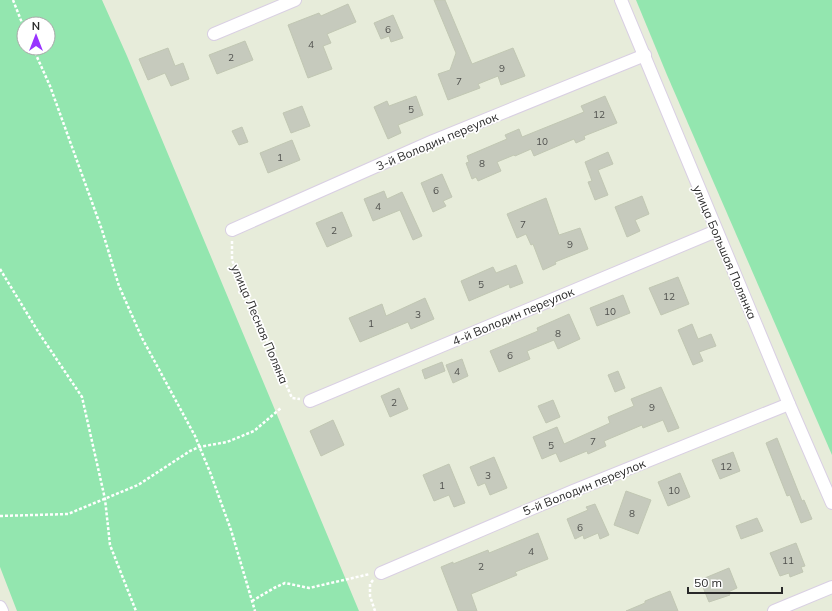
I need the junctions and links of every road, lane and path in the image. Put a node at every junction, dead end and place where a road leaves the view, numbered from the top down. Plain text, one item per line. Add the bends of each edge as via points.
1 (13, 0) edge
2 (295, 0) edge
3 (621, 0) edge
4 (19, 16) edge
5 (214, 34) dead end
6 (645, 55) junction
7 (37, 56) edge
8 (232, 230) joint
9 (716, 231) junction
10 (0, 269) edge
11 (310, 401) joint
12 (789, 404) junction
13 (281, 408) dead end
14 (199, 447) junction
15 (105, 499) junction
16 (832, 503) edge
17 (0, 516) edge
18 (381, 573) junction
19 (832, 588) edge
20 (252, 601) junction
21 (0, 607) edge
22 (2, 611) edge
23 (136, 611) edge
24 (255, 611) edge
25 (375, 611) edge
26 (774, 611) edge

1 - 4 path
2 - 5 street
3 - 6 street, улица Большая Полянка
6 - 8 street, 3-й Володин переулок via 433,141
6 - 9 street, улица Большая Полянка
7 - 14 path via 50,86 102,230 119,286 142,338
8 - 11 path, улица Лесная Поляна via 232,260 292,398
9 - 11 street, 4-й Володин переулок
9 - 12 street, улица Большая Полянка
10 - 15 path via 82,397
12 - 16 street, улица Большая Полянка
12 - 18 street, 5-й Володин переулок via 573,491
13 - 14 path via 254,431 227,442
14 - 15 path via 138,485
14 - 20 path via 231,530
15 - 17 path via 68,514
15 - 23 path via 110,546
18 - 20 path via 308,588 285,584
18 - 25 path via 370,584 370,596
19 - 26 street
20 - 24 path
21 - 22 street

